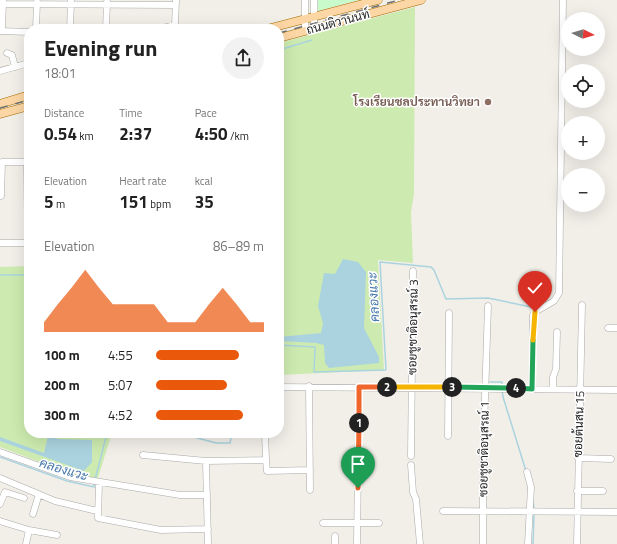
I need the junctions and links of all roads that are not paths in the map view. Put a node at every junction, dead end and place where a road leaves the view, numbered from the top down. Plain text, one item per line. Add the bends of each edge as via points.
1 (305, 0) edge
2 (314, 0) edge
3 (378, 0) edge
4 (421, 0) edge
5 (563, 0) edge
6 (2, 2) edge
7 (37, 2) edge
8 (70, 2) edge
9 (107, 2) edge
10 (141, 2) edge
11 (176, 2) edge
12 (313, 17) junction
13 (304, 19) junction
14 (36, 24) edge
15 (70, 24) edge
16 (106, 24) edge
17 (175, 24) edge
18 (284, 25) edge
19 (310, 29) junction
20 (1, 31) edge
21 (24, 32) edge
22 (284, 37) edge
23 (7, 53) dead end
24 (24, 64) edge
25 (15, 67) junction
26 (0, 71) edge
27 (24, 97) edge
28 (0, 104) edge
29 (24, 107) edge
30 (0, 114) edge
31 (24, 162) edge
32 (0, 196) edge
33 (0, 243) edge
34 (24, 243) edge
35 (413, 271) dead end
36 (582, 305) dead end
37 (488, 306) dead end
38 (449, 313) dead end
39 (608, 328) dead end
40 (617, 328) edge
41 (557, 332) dead end
42 (309, 386) junction
43 (284, 387) edge
44 (359, 387) junction
45 (412, 387) junction
46 (447, 387) junction
47 (485, 388) junction
48 (553, 388) junction
49 (580, 388) junction
50 (532, 389) junction
51 (617, 390) edge
52 (448, 436) dead end
53 (265, 438) edge
54 (0, 452) edge
55 (143, 455) dead end
56 (411, 456) dead end
57 (578, 458) junction
58 (611, 459) dead end
59 (206, 460) junction
60 (266, 460) junction
61 (411, 465) dead end
62 (310, 470) junction
63 (527, 472) dead end
64 (0, 478) edge
65 (96, 482) junction
66 (310, 490) dead end
67 (578, 491) junction
68 (603, 491) dead end
69 (39, 494) junction
70 (207, 495) junction
71 (24, 498) dead end
72 (0, 504) edge
73 (97, 511) junction
74 (443, 511) dead end
75 (483, 511) junction
76 (534, 511) junction
77 (577, 512) junction
78 (617, 512) edge
79 (33, 514) dead end
80 (0, 521) edge
81 (323, 523) dead end
82 (379, 523) dead end
83 (358, 524) junction
84 (208, 529) junction
85 (29, 530) junction
86 (57, 535) dead end
87 (335, 536) dead end
88 (26, 544) edge
89 (208, 544) edge
90 (335, 544) edge
91 (357, 544) edge
92 (420, 544) edge
93 (483, 544) edge
94 (528, 544) edge
95 (577, 544) edge

1 - 13 street
2 - 12 street
3 - 12 main road, ถนนติวานนท์
4 - 19 main road, ถนนติวานนท์
5 - 50 street via 559,293 554,301 534,314
6 - 7 street
6 - 20 street
7 - 8 street
7 - 14 street
8 - 9 street
8 - 15 street
9 - 10 street
9 - 16 street
10 - 11 street
11 - 17 street
12 - 13 main road, ถนนติวานนท์
12 - 19 street
13 - 18 main road, ถนนติวานนท์
13 - 19 street
19 - 22 main road, ถนนติวานนท์
20 - 21 street
23 - 25 street via 12,56
24 - 25 street
25 - 26 street
27 - 28 main road
29 - 30 main road
31 - 32 street via 2,162
33 - 34 street
35 - 45 street, ซอยชูชาติอนุสรณ์ 3
36 - 49 street, ซอยต้นสน 15
37 - 47 street, ซอยชูชาติอนุสรณ์ 1
38 - 46 street
39 - 40 street
41 - 48 street
42 - 43 street
42 - 44 street
42 - 62 street
44 - 45 street
44 - 83 street
45 - 46 street
45 - 56 street, ซอยชูชาติอนุสรณ์ 3
46 - 47 street
46 - 52 street
47 - 50 street
47 - 75 street, ซอยชูชาติอนุสรณ์ 1
48 - 49 street
48 - 50 street
49 - 51 street
49 - 57 street, ซอยต้นสน 15
53 - 60 street
54 - 65 street via 70,477
55 - 59 street
57 - 58 street
57 - 67 street, ซอยต้นสน 15
59 - 60 street
59 - 70 street
60 - 62 street via 267,471
61 - 92 street
62 - 66 street
63 - 76 street
64 - 69 street
65 - 70 street via 180,495
65 - 73 street
67 - 68 street
67 - 77 street, ซอยต้นสน 15
69 - 73 street via 55,501
69 - 79 street
70 - 84 street
71 - 72 street via 5,492
73 - 84 street via 100,518 161,530
74 - 75 street
75 - 76 street
75 - 93 street, ซอยชูชาติอนุสรณ์ 1
76 - 77 street
76 - 94 street
77 - 78 street
77 - 95 street, ซอยต้นสน 15
80 - 85 street
81 - 83 street
82 - 83 street
83 - 91 street
84 - 89 street
85 - 86 street
85 - 88 street
87 - 90 street

